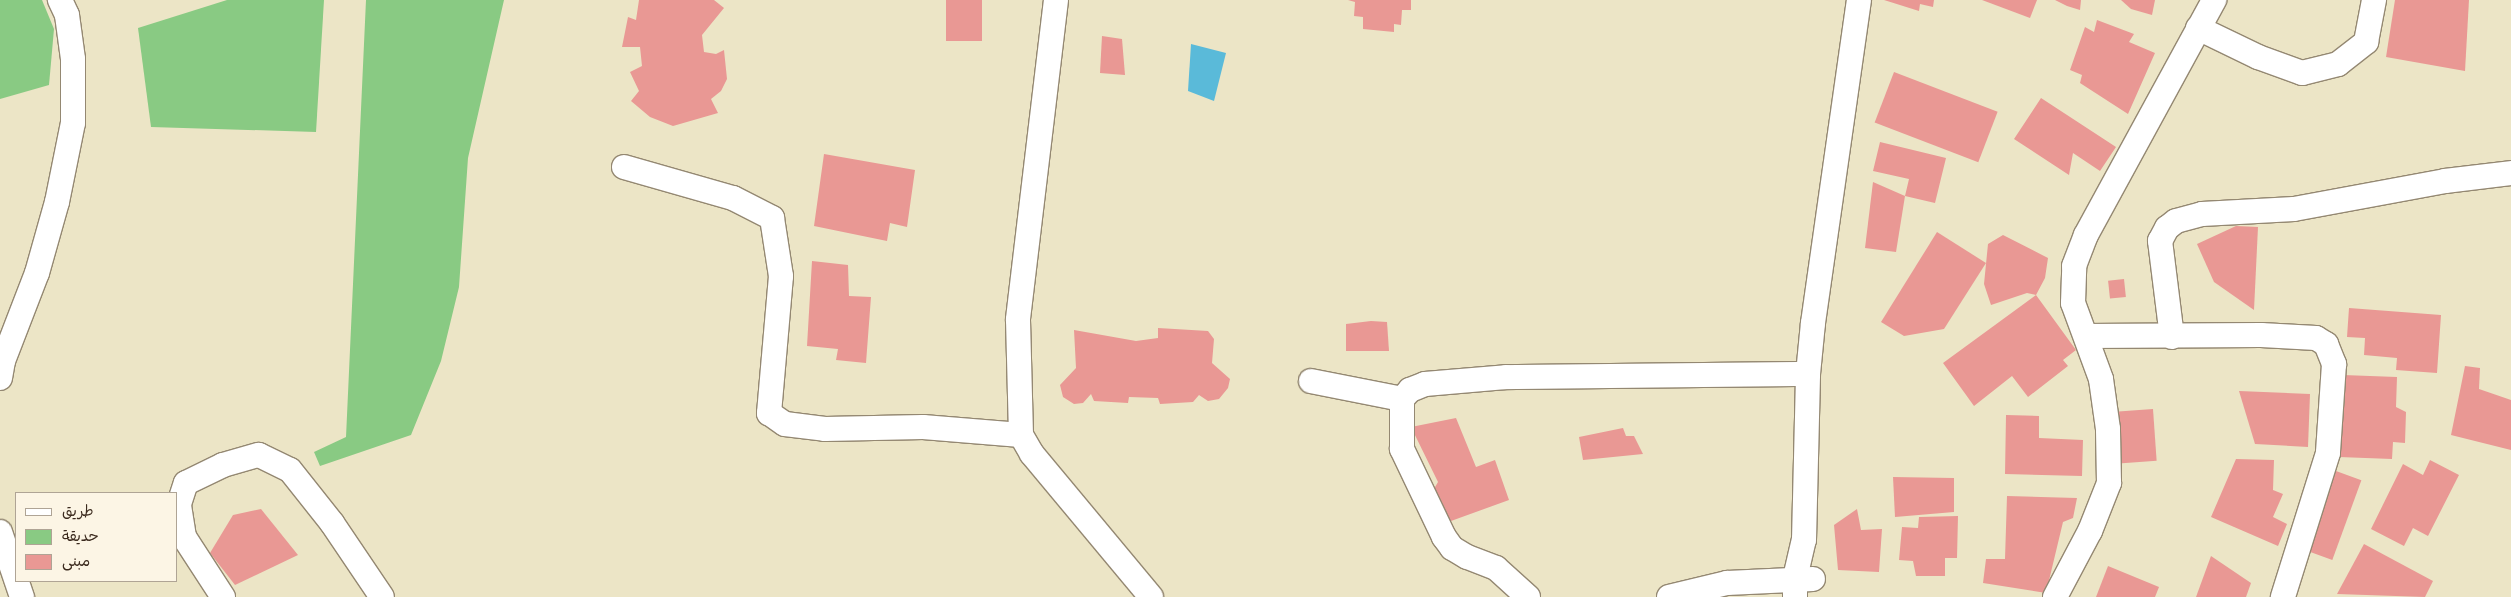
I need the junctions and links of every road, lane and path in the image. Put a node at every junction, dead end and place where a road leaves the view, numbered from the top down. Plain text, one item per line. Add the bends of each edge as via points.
1 (60, 0) edge
2 (1056, 0) edge
3 (1859, 0) edge
4 (2214, 0) edge
5 (2374, 0) edge
6 (2198, 28) junction
7 (624, 167) dead end
8 (2511, 173) edge
9 (2086, 336) junction
10 (2172, 337) junction
11 (1808, 374) junction
12 (0, 378) edge
13 (1310, 381) dead end
14 (1402, 399) junction
15 (1021, 435) junction
16 (0, 532) edge
17 (15, 576) edge
18 (17, 582) edge
19 (1805, 588) edge
20 (22, 597) edge
21 (223, 597) edge
22 (382, 597) edge
23 (1151, 597) edge
24 (1528, 597) edge
25 (1669, 597) edge
26 (2055, 597) edge
27 (2283, 597) edge

1 - 12 street via 67,15 73,59 73,123 57,202 37,273 3,361
2 - 15 street via 1018,320
3 - 11 street
4 - 6 street
5 - 6 street via 2366,42 2338,64 2302,73 2258,58
6 - 9 street via 2086,235 2074,266 2072,302
7 - 15 street via 733,198 772,218 781,276 769,413 785,424 825,429 923,427
8 - 10 street via 2445,181 2294,209 2202,214 2176,221 2167,228 2160,241
9 - 10 street
9 - 26 street via 2101,379 2108,428 2109,483 2090,531
10 - 27 street via 2316,338 2326,344 2331,354 2334,390 2328,453
11 - 14 street via 1506,377 1425,384
11 - 19 street
13 - 14 street
14 - 24 street via 1402,449 1444,537 1452,548 1467,558 1496,568
15 - 23 street
16 - 17 street
18 - 20 street
19 - 25 street via 1727,583
21 - 22 street via 184,537 179,504 186,483 223,465 259,455 290,470 332,523

